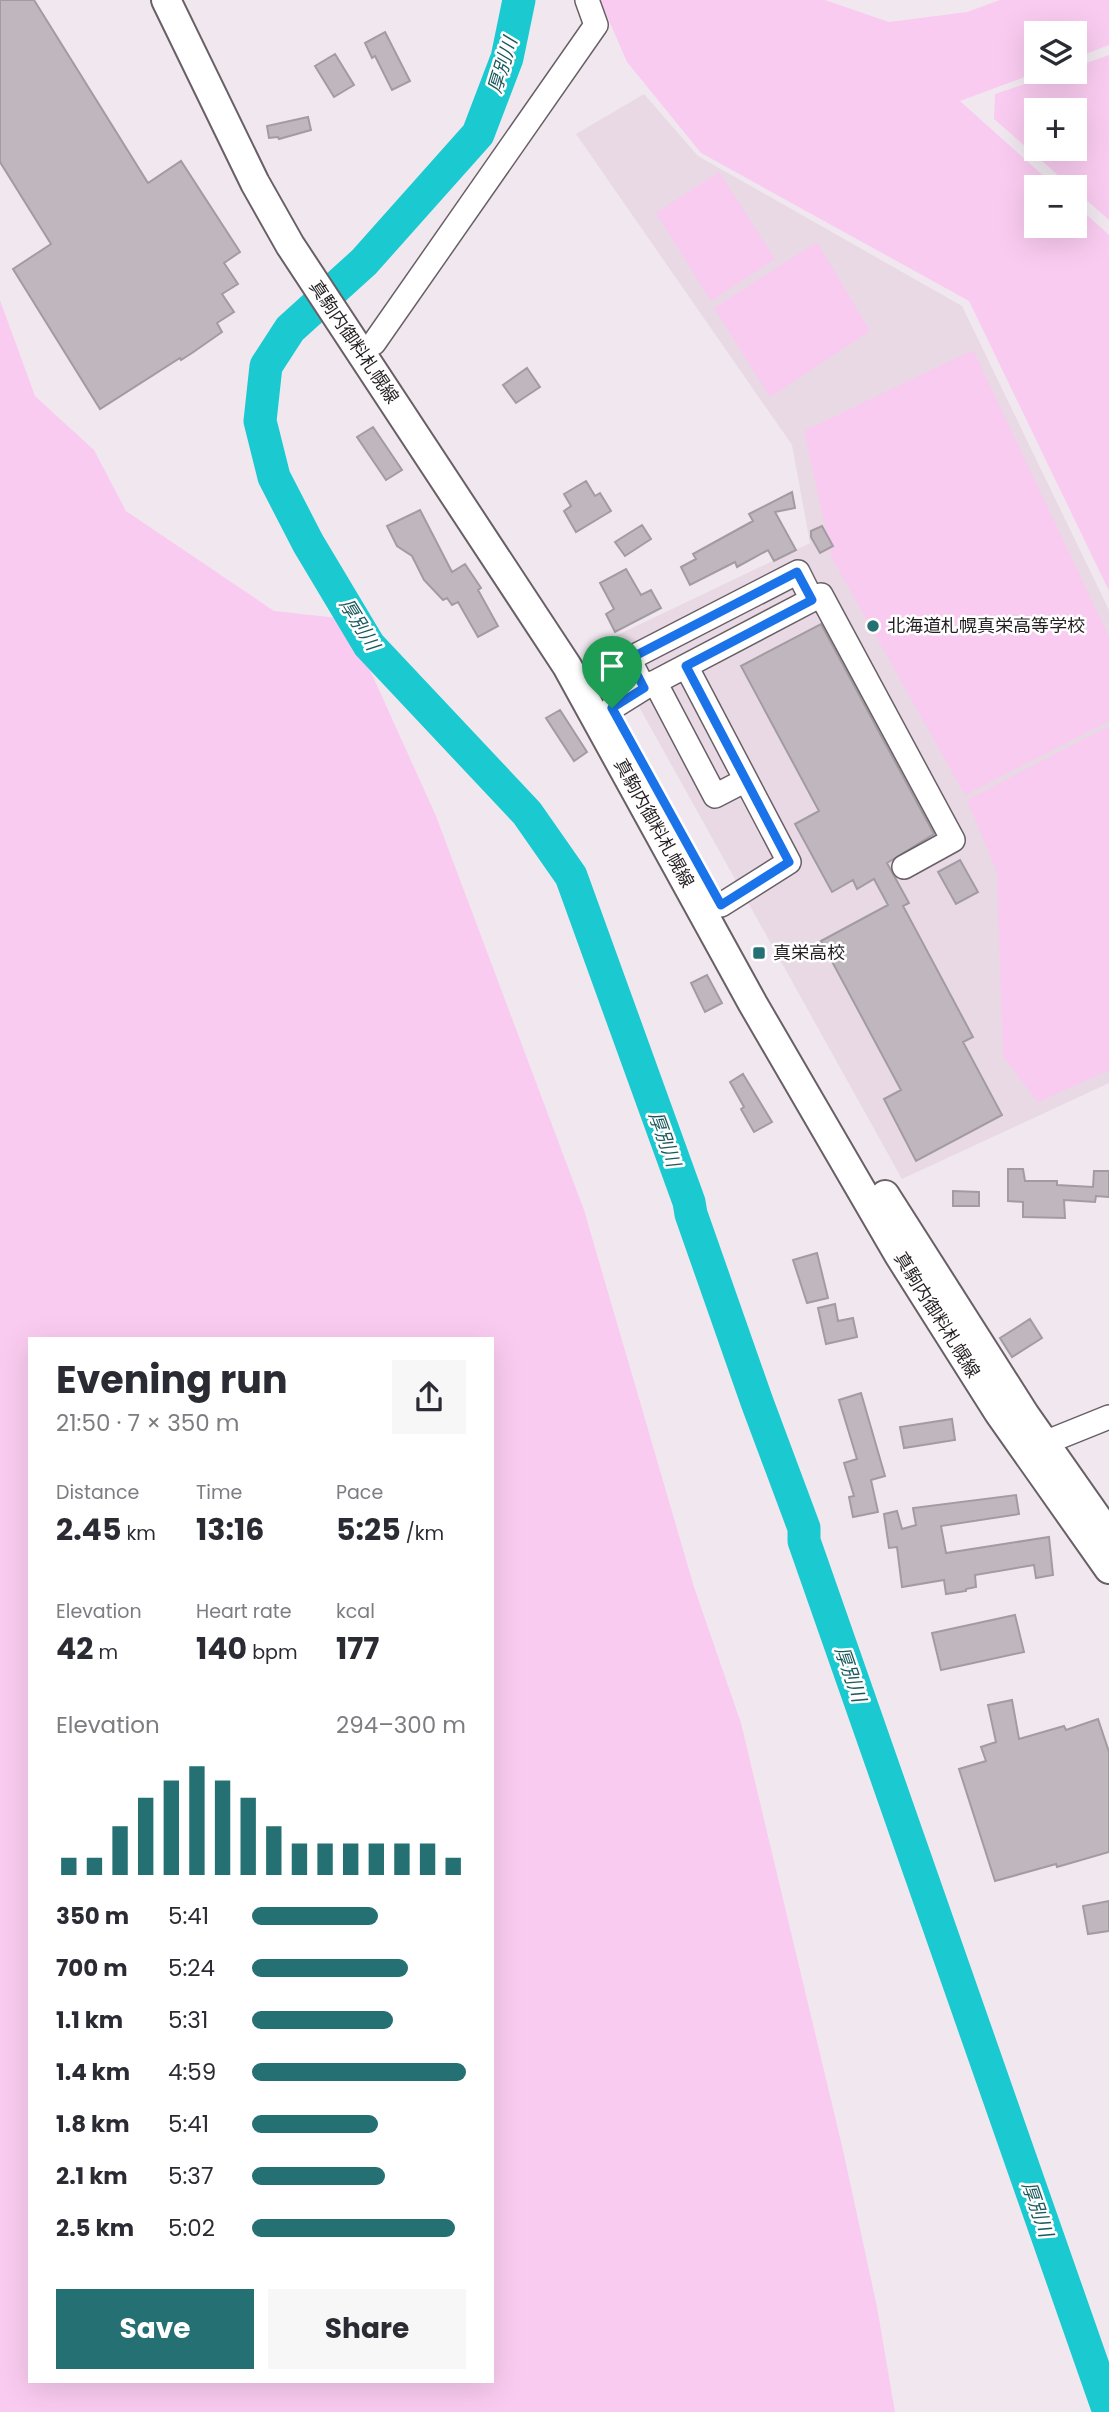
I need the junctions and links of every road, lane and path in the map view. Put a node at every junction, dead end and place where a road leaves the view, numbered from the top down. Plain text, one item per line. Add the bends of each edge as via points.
1 (166, 0) edge
2 (187, 0) edge
3 (587, 0) edge
4 (311, 262) junction
5 (362, 334) junction
6 (812, 600) junction
7 (686, 666) junction
8 (649, 685) junction
9 (612, 708) junction
10 (746, 780) junction
11 (904, 867) dead end
12 (721, 905) junction
13 (1109, 1417) edge
14 (1035, 1447) junction
15 (1109, 1535) edge
16 (1109, 1569) edge

1 - 4 main road, 真駒内御料札幌線 via 255,183
2 - 4 main road, 真駒内御料札幌線
3 - 5 lane via 596,25
4 - 5 main road, 真駒内御料札幌線
5 - 9 main road, 真駒内御料札幌線 via 456,461
5 - 14 main road, 真駒内御料札幌線 via 567,666 753,1004 899,1255
6 - 7 lane
6 - 8 lane via 797,572 629,659
6 - 11 lane via 821,594 953,840
7 - 8 lane
7 - 10 lane
8 - 9 lane
8 - 10 lane via 715,796
9 - 12 main road, 真駒内御料札幌線
10 - 12 lane via 789,862
12 - 14 main road, 真駒内御料札幌線 via 875,1179
13 - 14 lane
14 - 15 main road, 真駒内御料札幌線
14 - 16 main road, 真駒内御料札幌線

